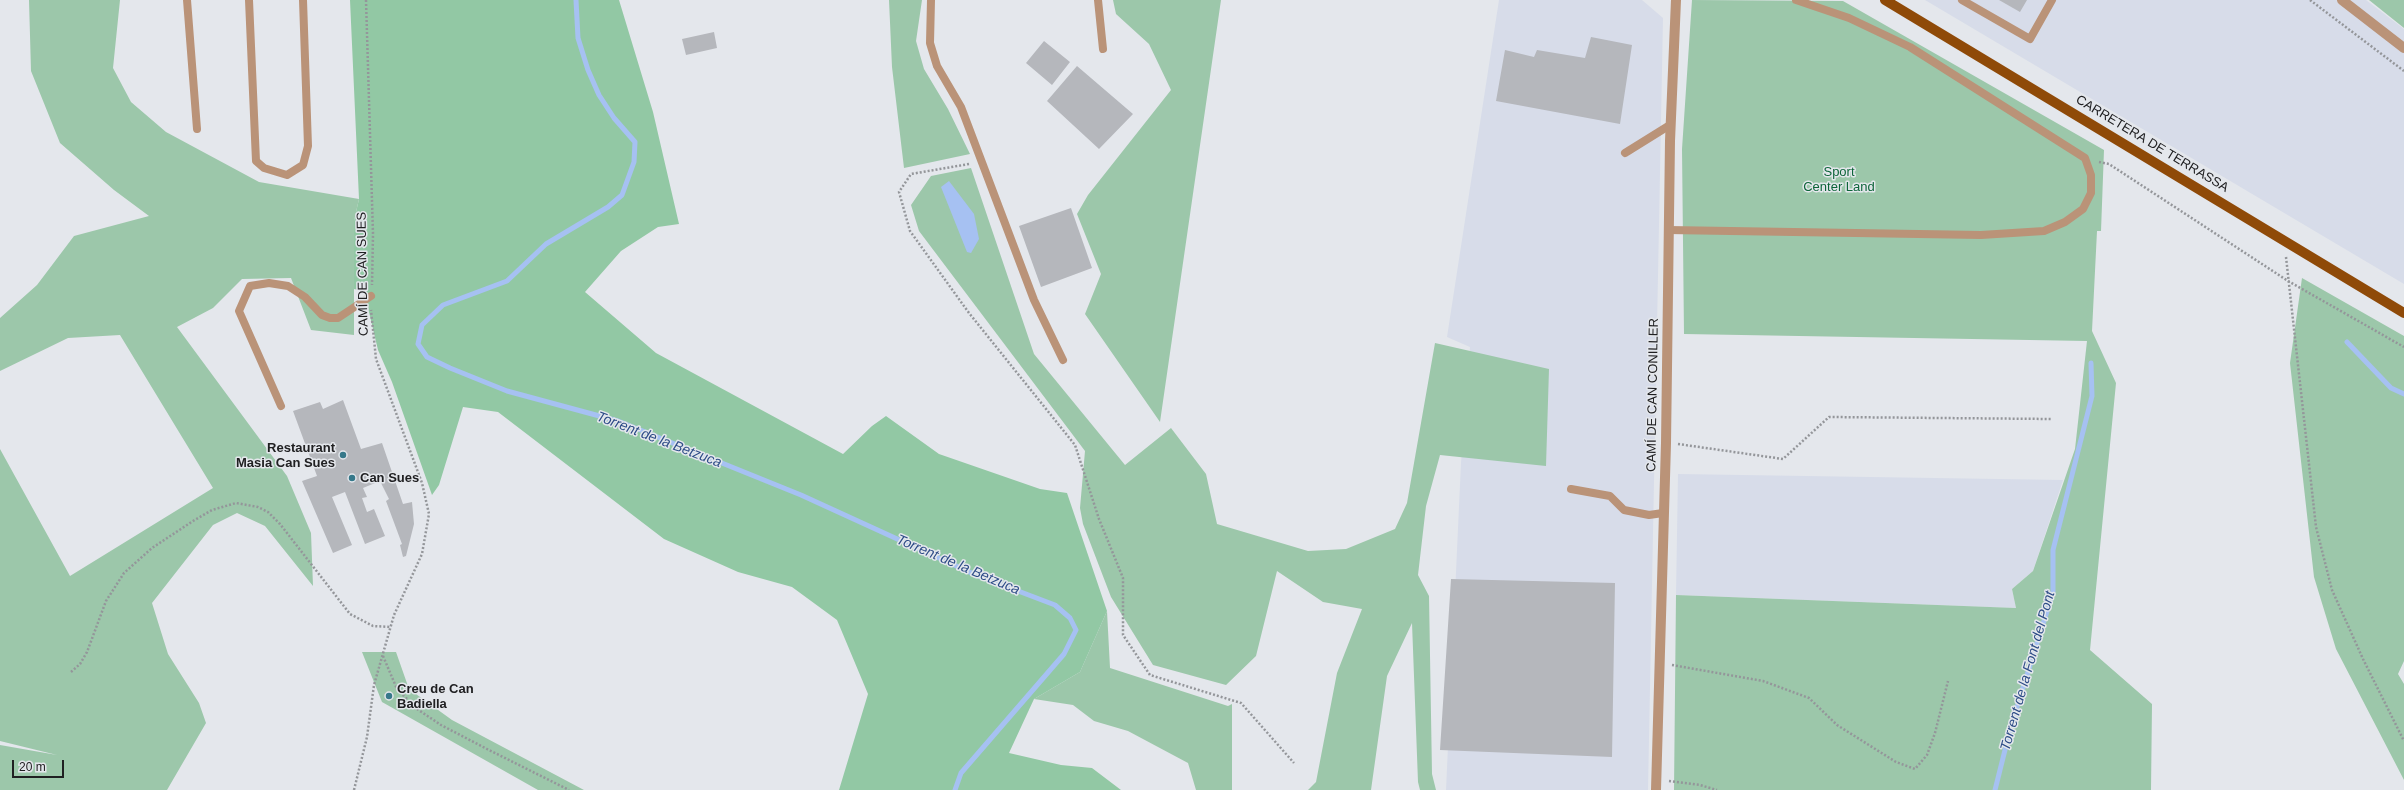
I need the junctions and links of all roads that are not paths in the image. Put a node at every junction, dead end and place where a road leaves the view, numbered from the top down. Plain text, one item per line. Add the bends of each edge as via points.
1 (187, 0) edge
2 (249, 0) edge
3 (304, 0) edge
4 (931, 0) edge
5 (1098, 0) edge
6 (1676, 0) edge
7 (1796, 0) edge
8 (1885, 0) edge
9 (1962, 0) edge
10 (2052, 0) edge
11 (2342, 0) edge
12 (2404, 48) edge
13 (1103, 49) dead end
14 (1670, 125) junction
15 (197, 129) dead end
16 (1625, 153) dead end
17 (1668, 230) junction
18 (371, 296) road end
19 (2404, 313) edge
20 (1063, 360) dead end
21 (281, 406) dead end
22 (1571, 488) dead end
23 (1664, 513) junction
24 (1656, 790) edge

1 - 15 lane
2 - 3 lane via 256,161 264,168 287,176 303,165 308,146
4 - 20 lane via 930,43 937,66 961,107 1034,300
5 - 13 lane
6 - 14 street, CAMÍ DE CAN CONILLER
7 - 17 lane via 1849,18 1910,47 2085,158 2091,175 2091,193 2083,209 2066,222 2044,231 1980,235
8 - 19 main road, CARRETERA DE TERRASSA
9 - 10 lane via 2030,39
11 - 12 street
14 - 16 lane
14 - 17 street, CAMÍ DE CAN CONILLER
17 - 23 street, CAMÍ DE CAN CONILLER
18 - 21 lane via 338,318 330,318 322,315 306,297 288,286 269,283 250,286 239,311
22 - 23 lane via 1610,496 1624,510 1649,515
23 - 24 street, CAMÍ DE CAN CONILLER

